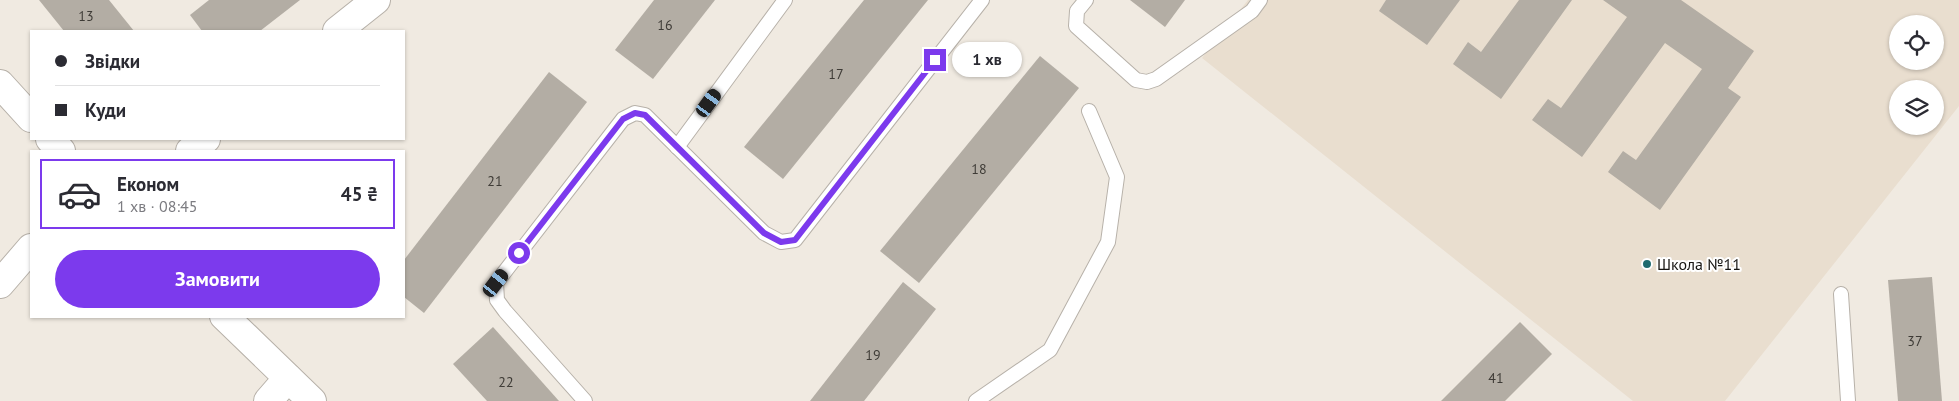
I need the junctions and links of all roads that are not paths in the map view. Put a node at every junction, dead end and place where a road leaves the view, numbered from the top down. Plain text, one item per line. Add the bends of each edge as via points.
1 (376, 0) edge
2 (785, 0) edge
3 (982, 0) edge
4 (1086, 0) edge
5 (1260, 0) edge
6 (338, 30) edge
7 (0, 84) edge
8 (1089, 111) dead end
9 (30, 117) edge
10 (51, 140) edge
11 (205, 140) edge
12 (677, 147) junction
13 (60, 150) edge
14 (191, 150) edge
15 (30, 249) edge
16 (0, 284) edge
17 (1841, 294) dead end
18 (226, 318) edge
19 (288, 378) junction
20 (268, 401) edge
21 (312, 401) edge
22 (585, 401) edge
23 (976, 401) edge
24 (1848, 401) edge

1 - 6 street
2 - 12 lane
3 - 12 lane via 795,240 781,242 764,233
4 - 5 lane via 1077,11 1076,26 1136,80 1147,82 1156,79 1252,11
7 - 9 street
8 - 23 lane via 1117,177 1108,242 1050,350
10 - 13 street
11 - 14 street
12 - 22 lane via 645,115 635,113 623,119 496,283 497,300 505,311
15 - 16 street
17 - 24 lane
18 - 19 street
19 - 20 street
19 - 21 street

